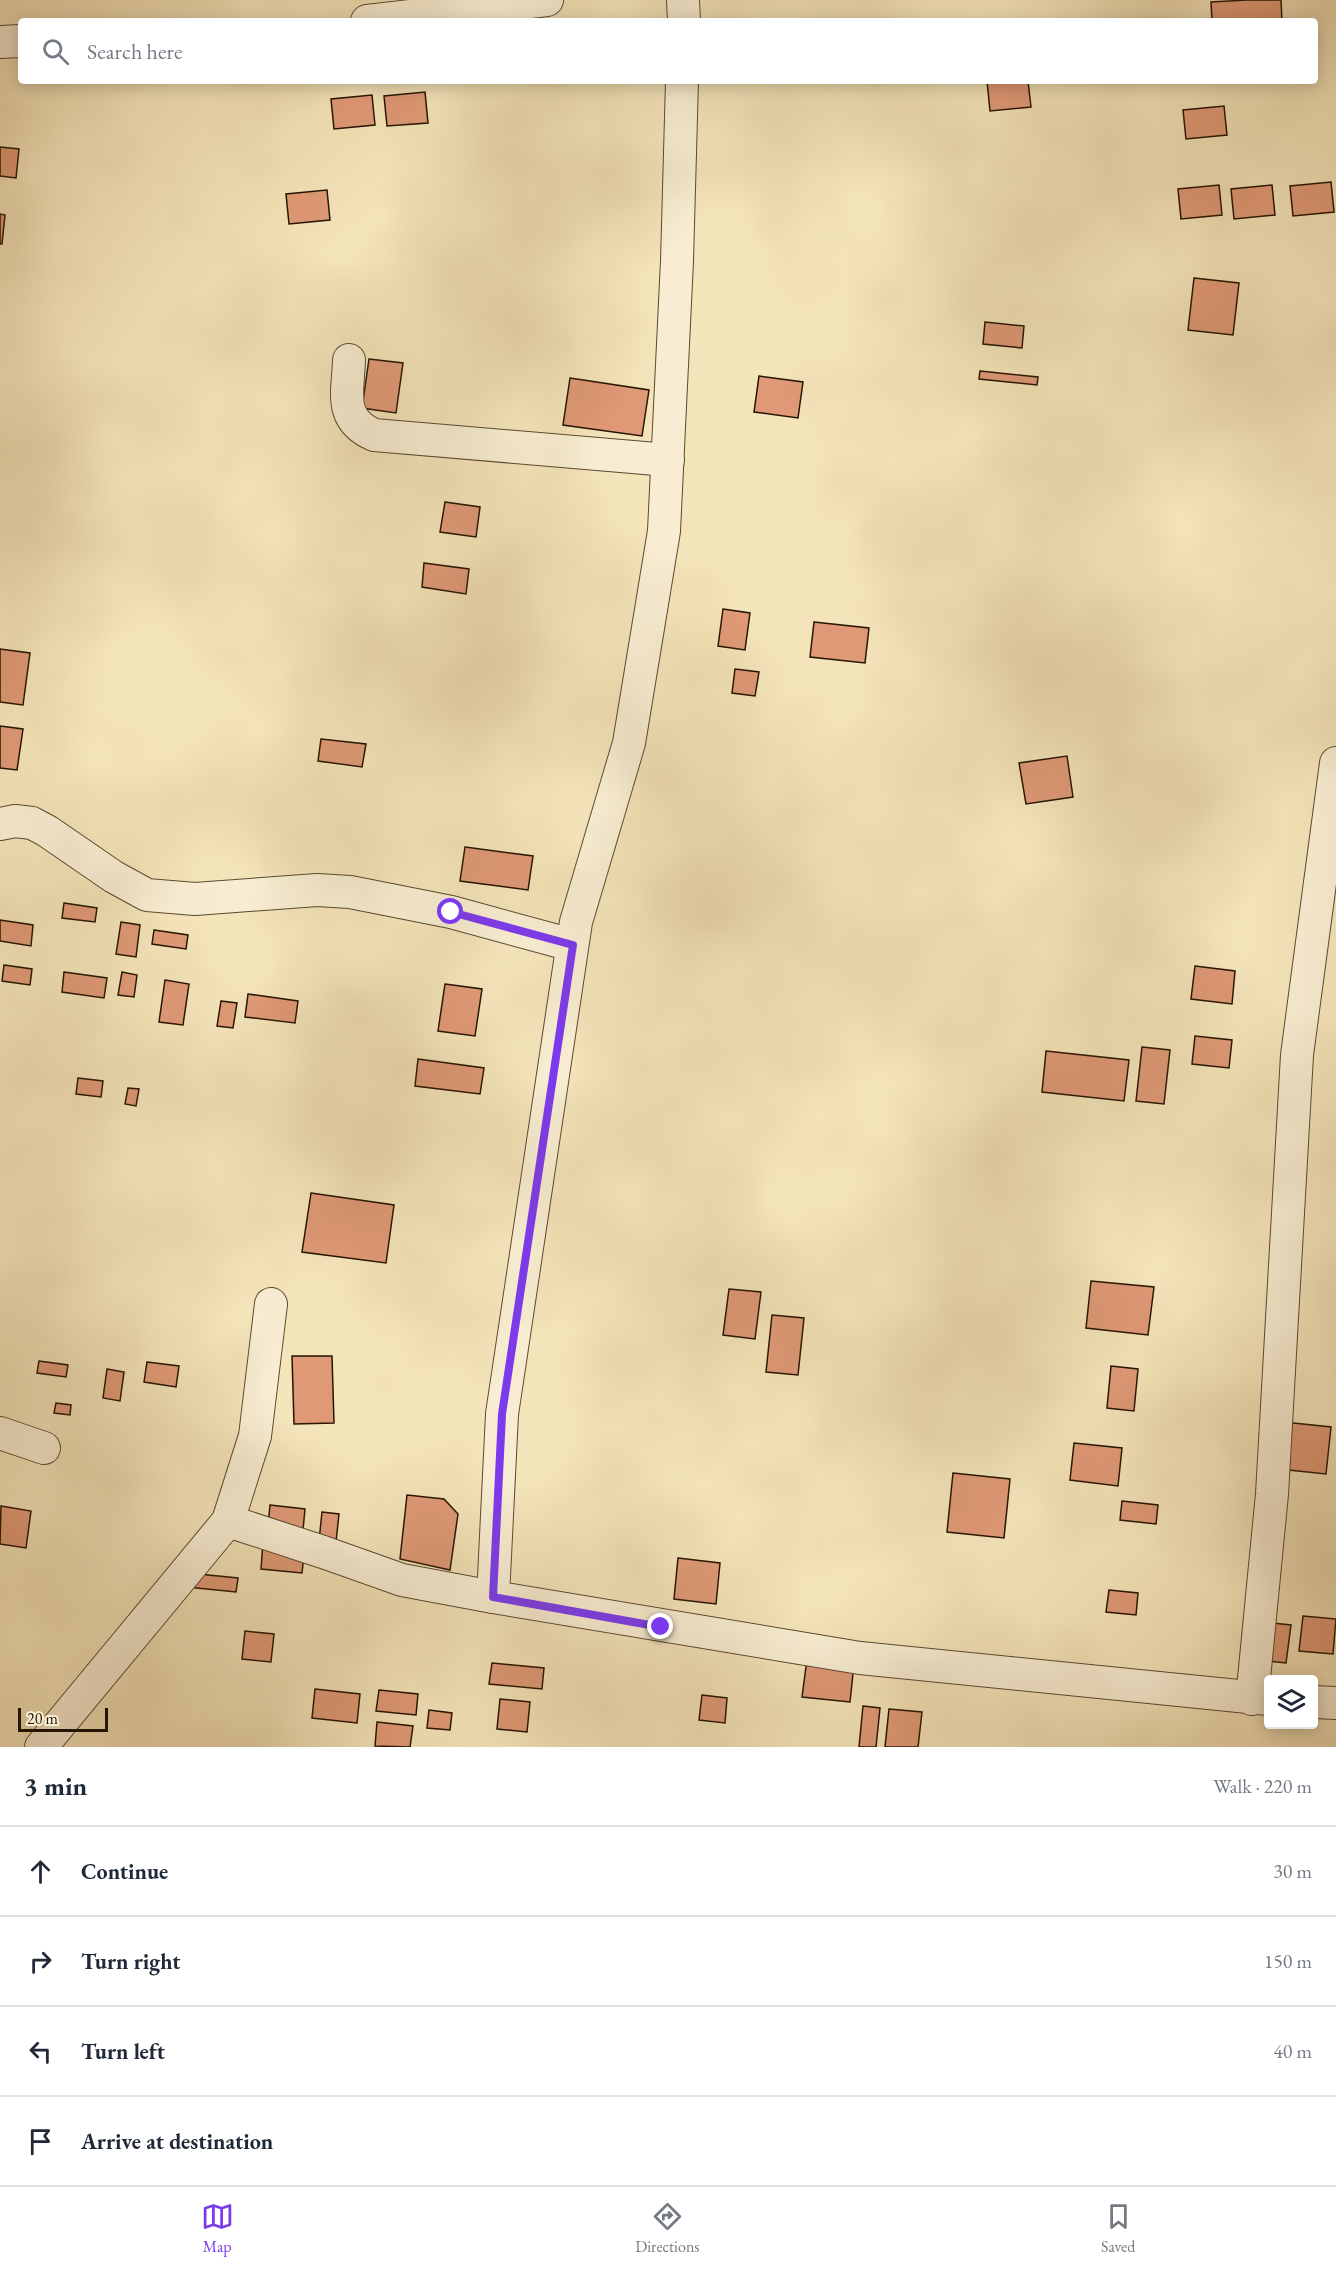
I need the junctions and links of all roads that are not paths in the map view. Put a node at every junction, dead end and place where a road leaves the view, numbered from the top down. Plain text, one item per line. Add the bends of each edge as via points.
1 (547, 0) edge
2 (683, 0) edge
3 (393, 18) edge
4 (684, 18) edge
5 (18, 41) edge
6 (0, 42) edge
7 (682, 84) edge
8 (349, 360) dead end
9 (668, 460) junction
10 (1336, 764) edge
11 (0, 824) edge
12 (573, 945) junction
13 (271, 1304) dead end
14 (0, 1433) edge
15 (44, 1448) dead end
16 (228, 1521) junction
17 (493, 1597) junction
18 (1260, 1699) edge
19 (1318, 1702) edge
20 (1336, 1703) edge
21 (41, 1747) edge

1 - 3 street
2 - 4 street
5 - 6 street
7 - 9 street
8 - 9 street via 349,413 356,425 374,435
9 - 12 street via 664,531 629,742 576,922
10 - 18 street via 1297,1055
11 - 12 street via 32,823 147,895 195,899 317,890 350,892 451,912
12 - 17 street via 502,1414
13 - 16 street via 255,1436
14 - 15 street
16 - 17 street via 402,1580
16 - 21 street
17 - 18 street via 860,1658
19 - 20 street

